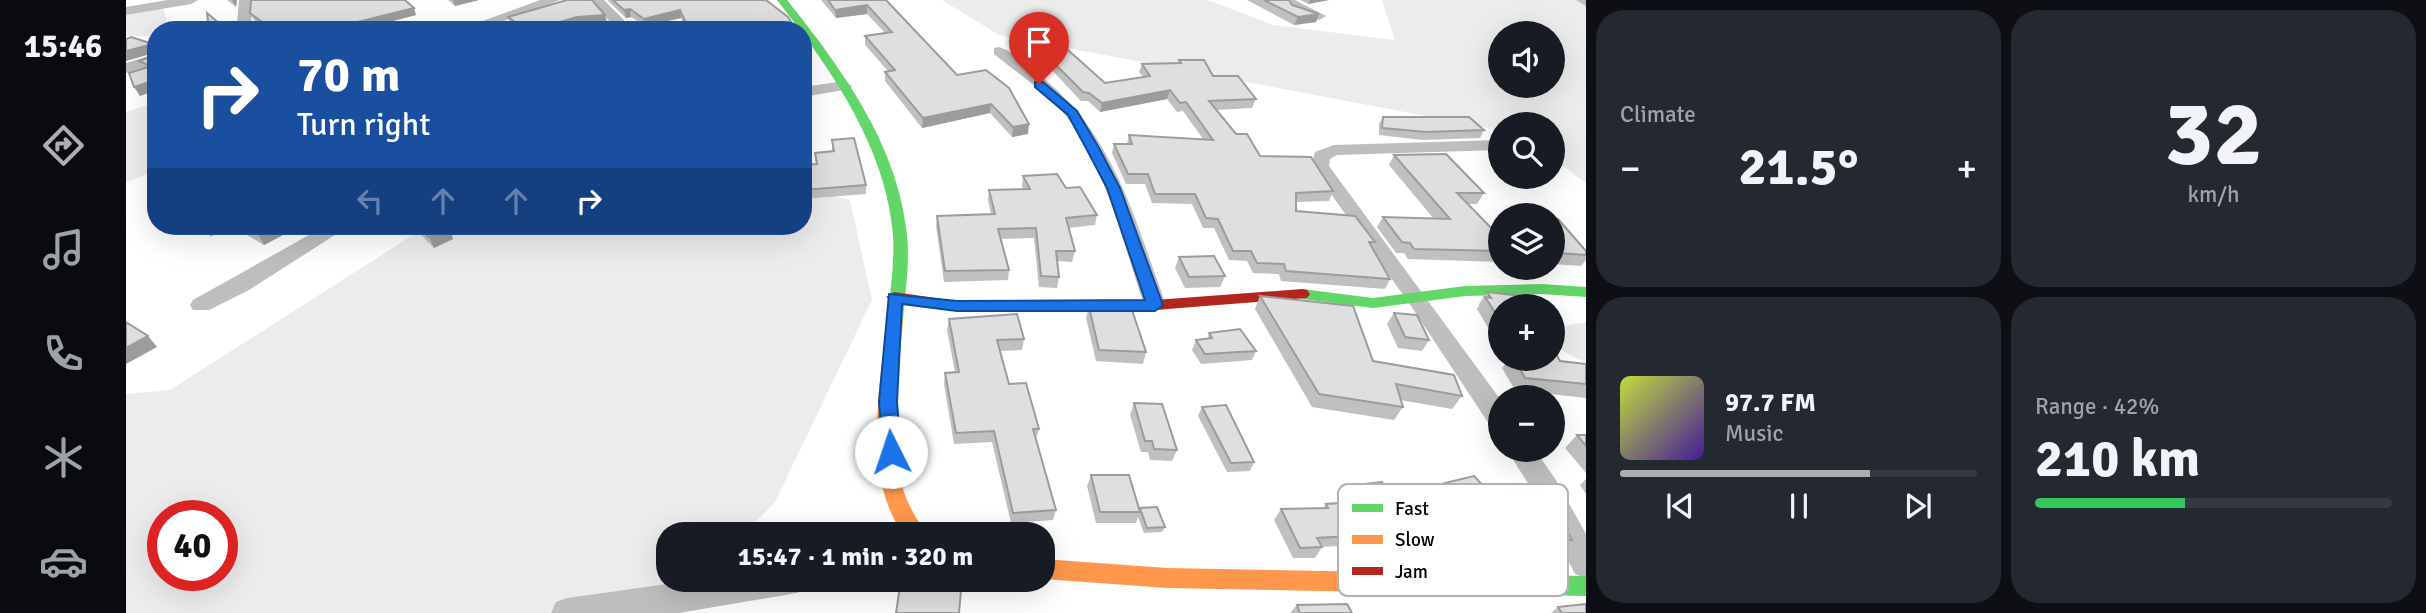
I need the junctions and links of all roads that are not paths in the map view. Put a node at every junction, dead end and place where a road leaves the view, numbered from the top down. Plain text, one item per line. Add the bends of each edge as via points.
1 (191, 0) edge
2 (246, 0) edge
3 (553, 0) edge
4 (597, 0) edge
5 (782, 0) edge
6 (1288, 0) edge
7 (126, 11) edge
8 (466, 13) dead end
9 (1319, 16) edge
10 (244, 21) edge
11 (478, 21) edge
12 (491, 21) edge
13 (617, 21) edge
14 (800, 21) edge
15 (812, 38) edge
16 (999, 51) dead end
17 (147, 61) edge
18 (126, 68) edge
19 (844, 86) junction
20 (812, 91) edge
21 (1488, 145) edge
22 (324, 235) edge
23 (1586, 292) edge
24 (894, 297) junction
25 (1418, 299) junction
26 (201, 305) dead end
27 (1155, 305) junction
28 (1488, 401) edge
29 (1528, 462) edge
30 (1543, 484) edge
31 (907, 522) edge
32 (1568, 530) edge
33 (1586, 564) edge
34 (1055, 570) edge
35 (1338, 581) edge
36 (1568, 586) edge
37 (1586, 586) edge
38 (716, 592) edge
39 (567, 613) edge

1 - 7 street
2 - 10 street
3 - 12 street
4 - 13 street
5 - 14 street
6 - 9 street
8 - 11 street
15 - 19 street
16 - 27 street via 1059,101 1082,128 1113,188
17 - 18 street
19 - 20 street
19 - 24 street via 875,146 896,215 900,236
21 - 25 street via 1335,150 1321,156 1320,166
22 - 26 street
23 - 25 street via 1465,291
24 - 27 street via 957,306
24 - 31 street via 888,402 895,503
25 - 27 street via 1373,303 1293,293
25 - 28 street
29 - 30 street
32 - 33 street
34 - 35 street via 1167,578
36 - 37 street
38 - 39 street

